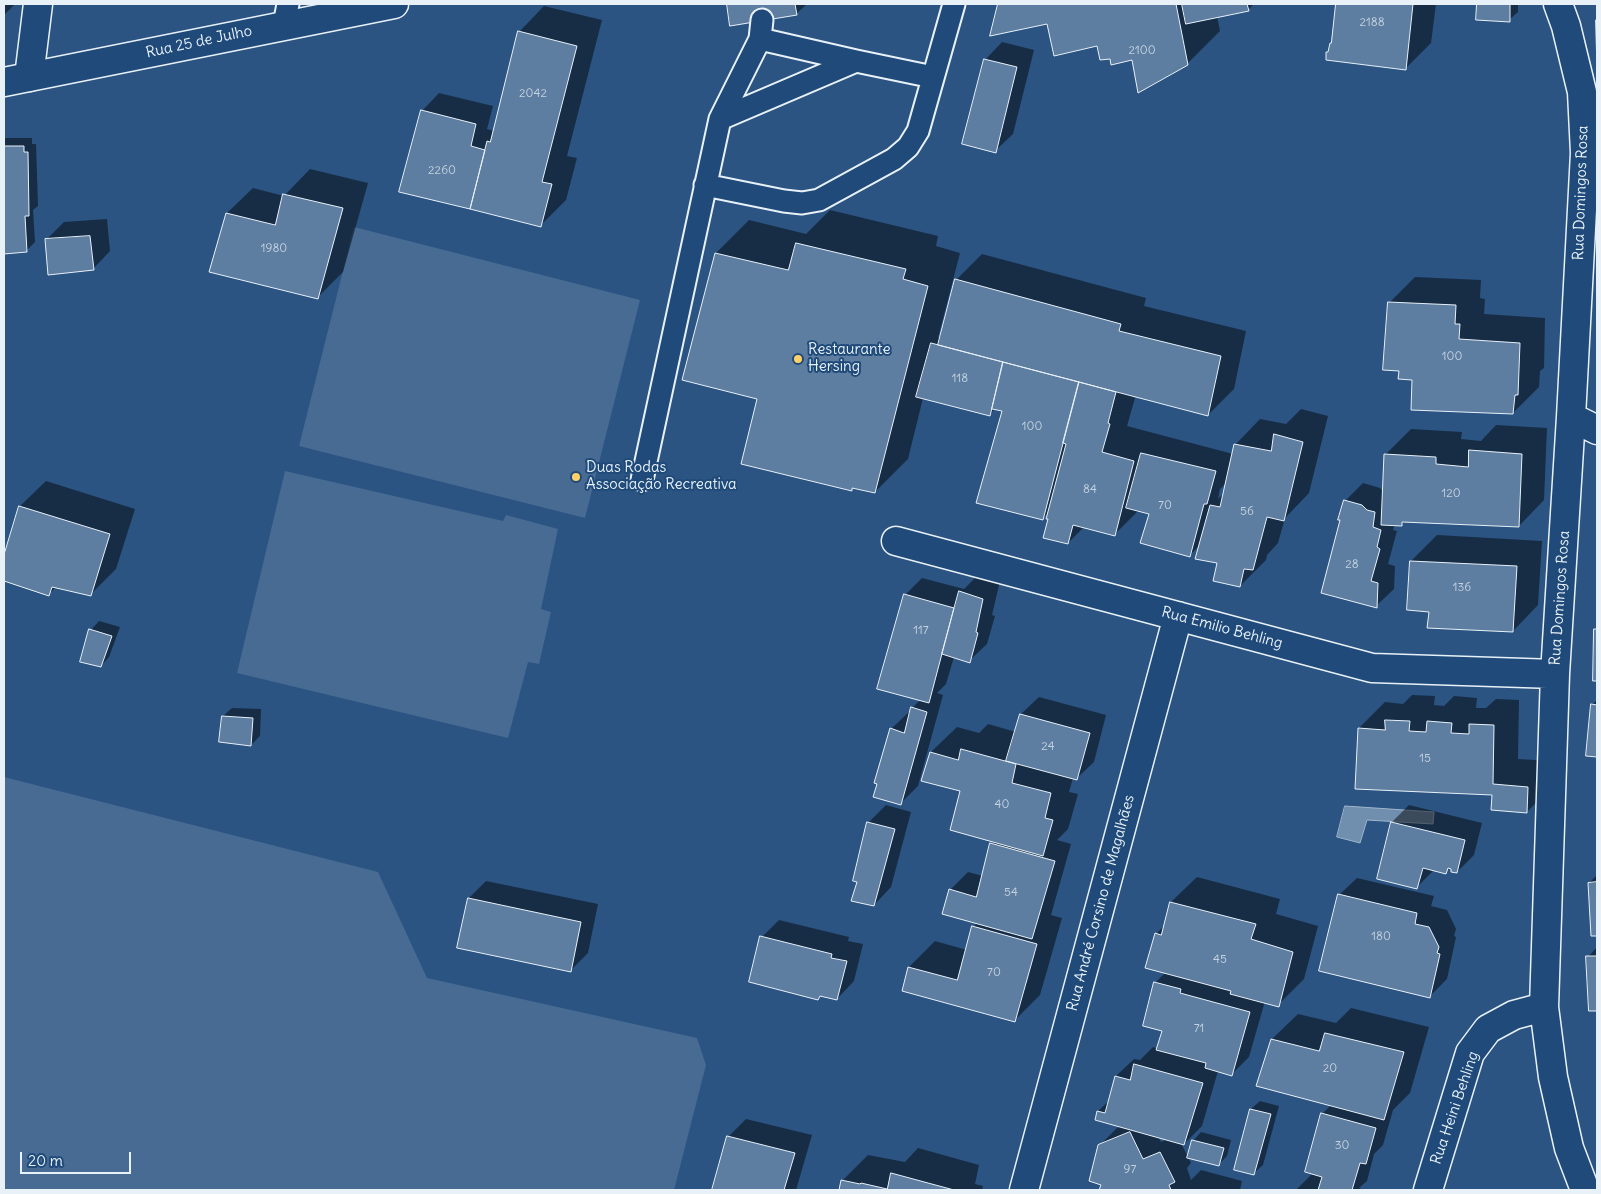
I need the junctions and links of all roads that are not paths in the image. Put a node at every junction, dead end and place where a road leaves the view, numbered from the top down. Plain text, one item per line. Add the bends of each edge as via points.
1 (38, 4) edge
2 (394, 4) edge
3 (954, 4) edge
4 (1558, 4) edge
5 (286, 14) edge
6 (856, 61) junction
7 (933, 77) junction
8 (16, 80) edge
9 (720, 119) junction
10 (705, 185) junction
11 (1571, 417) junction
12 (1597, 430) edge
13 (642, 480) dead end
14 (896, 541) dead end
15 (1178, 616) junction
16 (1555, 674) junction
17 (1544, 1007) junction
18 (1024, 1190) edge
19 (1428, 1190) edge
20 (1585, 1190) edge

1 - 8 street
2 - 5 street, Rua 25 de Julho
3 - 7 lane
4 - 11 street, Rua Domingos Rosa via 1582,92 1585,153
5 - 8 street, Rua 25 de Julho
6 - 7 lane
6 - 9 lane
6 - 9 lane via 761,29
7 - 10 lane via 918,131 908,147 894,159 819,200 802,203 784,201
9 - 10 lane
10 - 13 lane
11 - 12 street
11 - 16 street, Rua Domingos Rosa
14 - 15 street, Rua Emilio Behling
15 - 16 street, Rua Emilio Behling via 1372,668
15 - 18 street, Rua André Corsino de Magalhães
16 - 17 street, Rua Domingos Rosa
17 - 19 street, Rua Heini Behling via 1514,1015 1488,1029 1470,1053
17 - 20 street, Rua Domingos Rosa via 1553,1077 1569,1148

